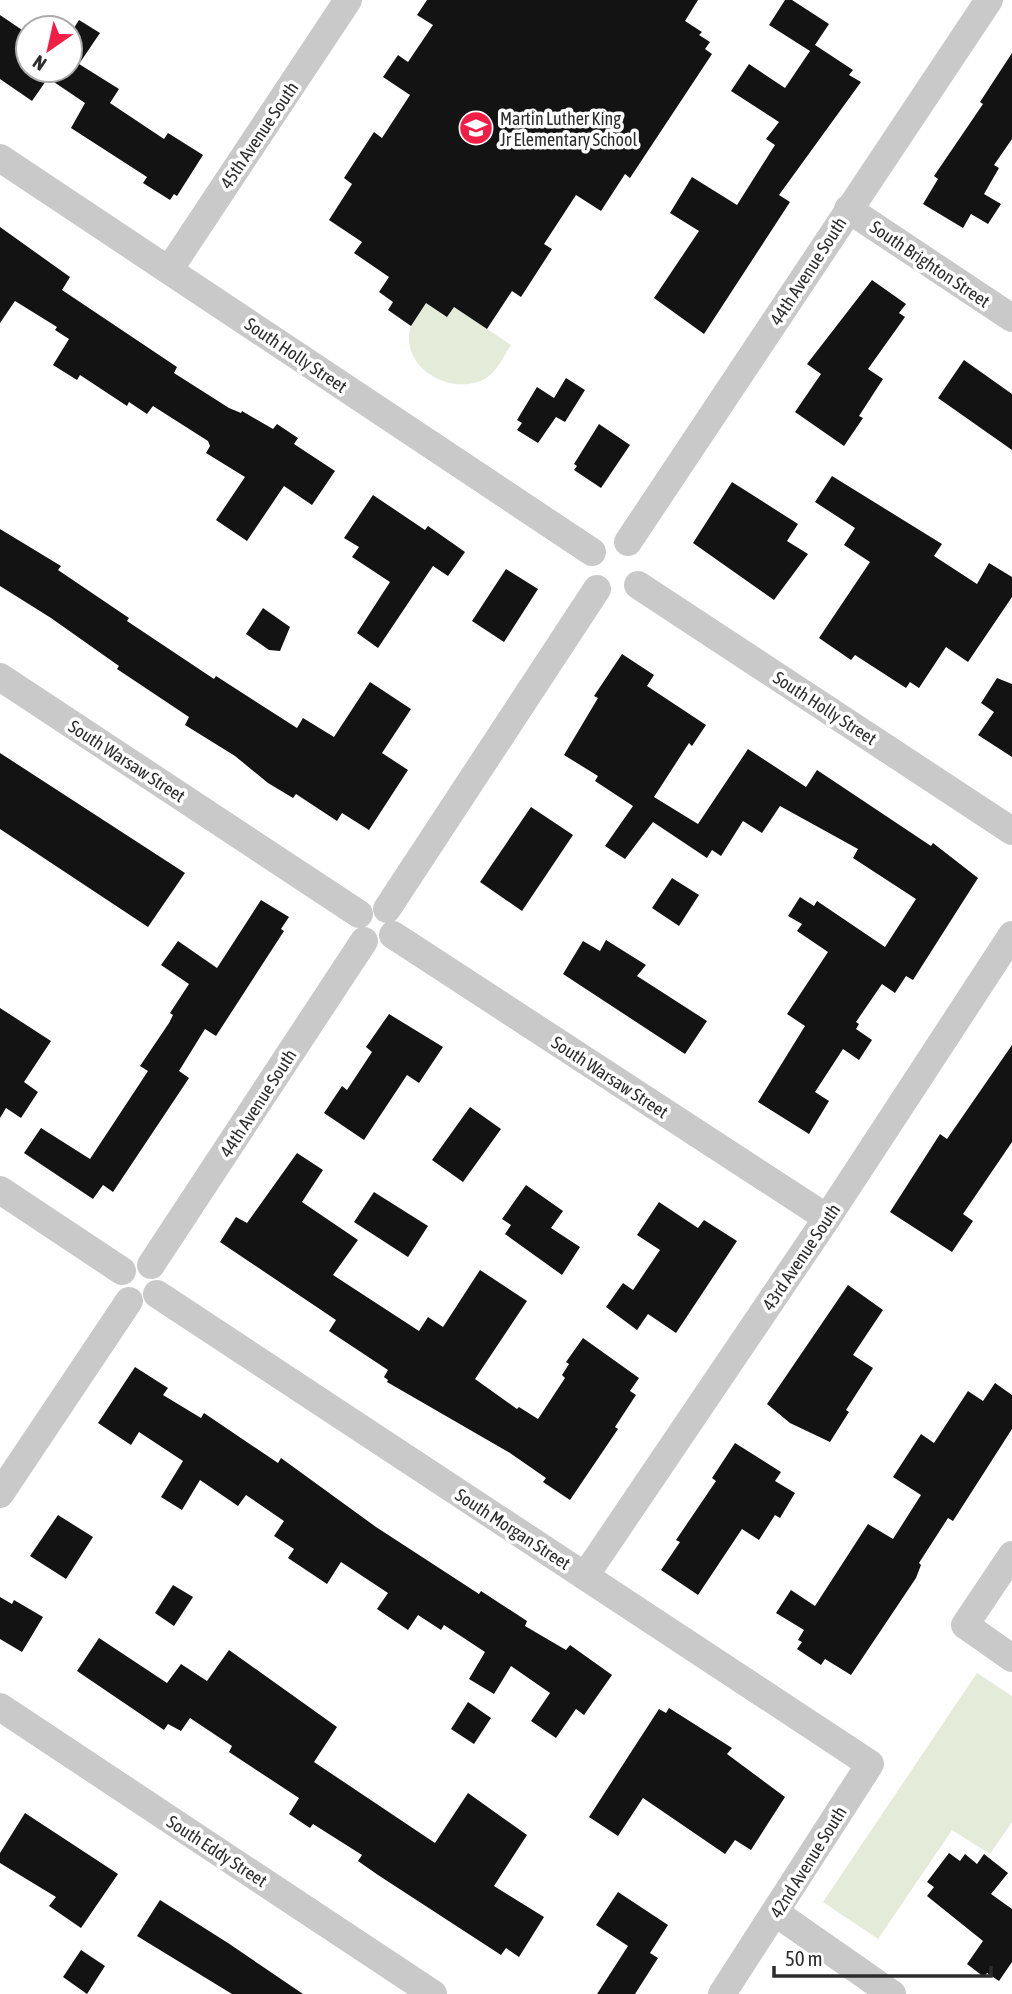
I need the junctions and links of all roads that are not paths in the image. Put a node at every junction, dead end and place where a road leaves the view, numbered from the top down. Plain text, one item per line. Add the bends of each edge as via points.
1 (348, 0) edge
2 (989, 0) edge
3 (0, 158) edge
4 (848, 209) junction
5 (169, 270) junction
6 (1012, 318) edge
7 (628, 542) junction
8 (592, 552) junction
9 (638, 584) junction
10 (597, 589) junction
11 (0, 677) edge
12 (1012, 831) edge
13 (376, 925) junction
14 (1012, 935) edge
15 (0, 1190) edge
16 (827, 1218) junction
17 (151, 1265) junction
18 (122, 1271) junction
19 (157, 1294) junction
20 (129, 1300) junction
21 (0, 1494) edge
22 (1012, 1555) edge
23 (585, 1576) junction
24 (1012, 1658) edge
25 (0, 1707) edge
26 (870, 1764) joint
27 (776, 1913) junction
28 (433, 1994) edge
29 (722, 1994) edge
30 (892, 1994) edge

1 - 5 street, 45th Avenue South
2 - 4 street, 44th Avenue South
3 - 5 street, South Holly Street
4 - 6 street, South Brighton Street
4 - 7 street, 44th Avenue South
5 - 8 street, South Holly Street
7 - 8 street via 611,539
7 - 9 street via 644,564
8 - 10 street via 588,576
9 - 10 street via 619,596
9 - 12 street, South Holly Street
10 - 13 street, 44th Avenue South
11 - 13 street, South Warsaw Street
13 - 16 street, South Warsaw Street
13 - 17 street, 44th Avenue South
14 - 16 street, 43rd Avenue South
15 - 18 street
16 - 23 street, 43rd Avenue South
17 - 18 street via 135,1262
17 - 19 street via 160,1279
18 - 20 street via 120,1290
19 - 20 street via 143,1303
19 - 23 street, South Morgan Street
20 - 21 street
22 - 24 street via 965,1625
23 - 26 street, South Morgan Street
25 - 28 street, South Eddy Street
26 - 27 street, 42nd Avenue South
27 - 29 street, 42nd Avenue South
27 - 30 street

